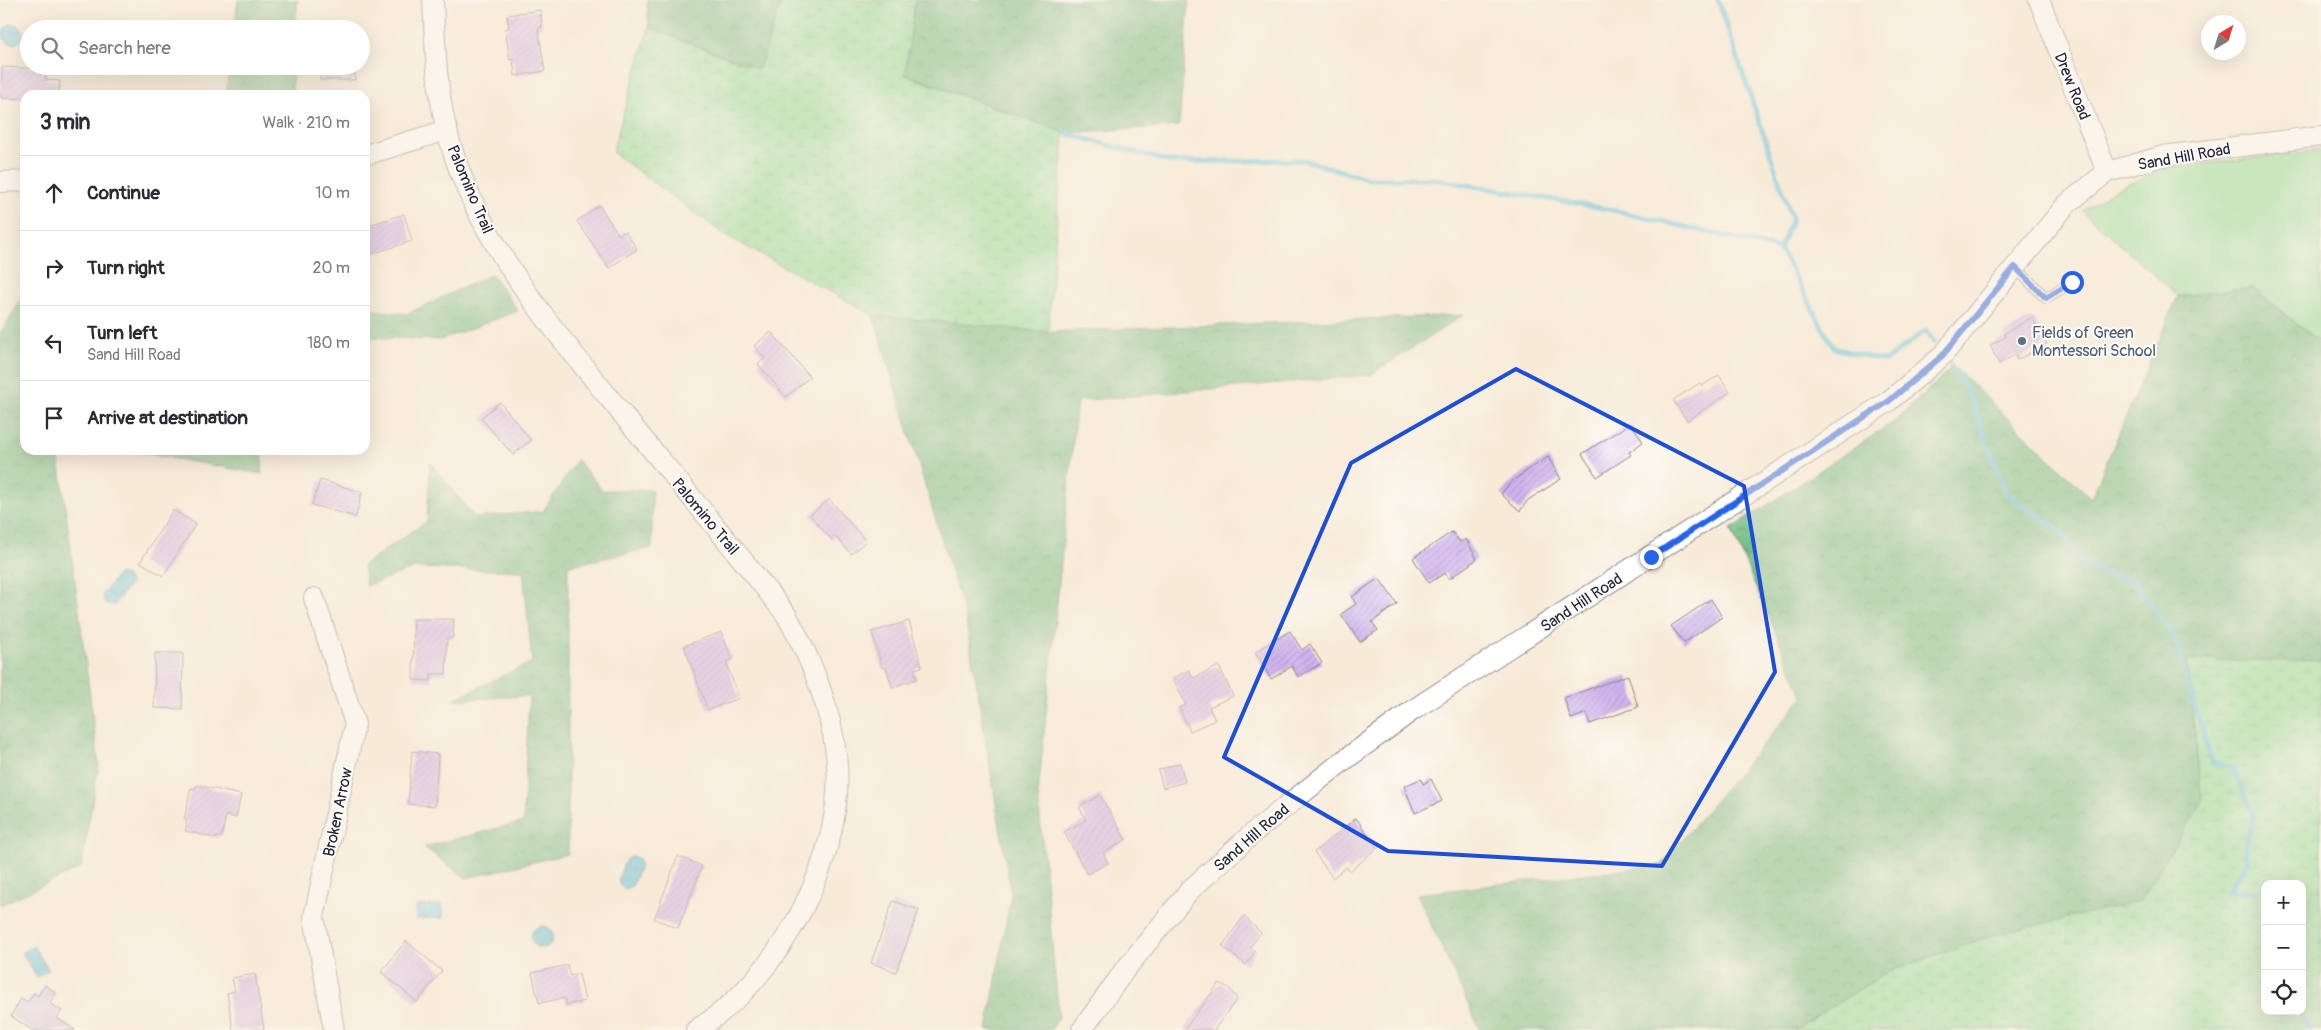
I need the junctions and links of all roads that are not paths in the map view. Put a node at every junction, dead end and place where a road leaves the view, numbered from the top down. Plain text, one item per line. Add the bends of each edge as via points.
1 (433, 0) edge
2 (2039, 0) edge
3 (446, 130) junction
4 (2321, 136) edge
5 (370, 153) edge
6 (2107, 172) junction
7 (0, 182) edge
8 (20, 182) edge
9 (2015, 267) junction
10 (2072, 282) dead end
11 (314, 598) dead end
12 (334, 1030) edge
13 (696, 1030) edge
14 (1082, 1030) edge

1 - 3 street, Palomino Trail via 436,62
2 - 6 street, Drew Road
3 - 5 street
3 - 13 street, Palomino Trail via 472,199 498,249 584,366 787,616 820,685 836,755 837,782 825,855 802,913 777,953 712,1020
4 - 6 street, Sand Hill Road via 2164,156
6 - 9 street, Sand Hill Road via 2067,204
7 - 8 street
9 - 10 lane via 2046,298
9 - 14 street, Sand Hill Road via 1942,356 1889,401 1413,710 1253,833 1190,890 1124,971
11 - 12 street, Broken Arrow via 355,724 314,917

